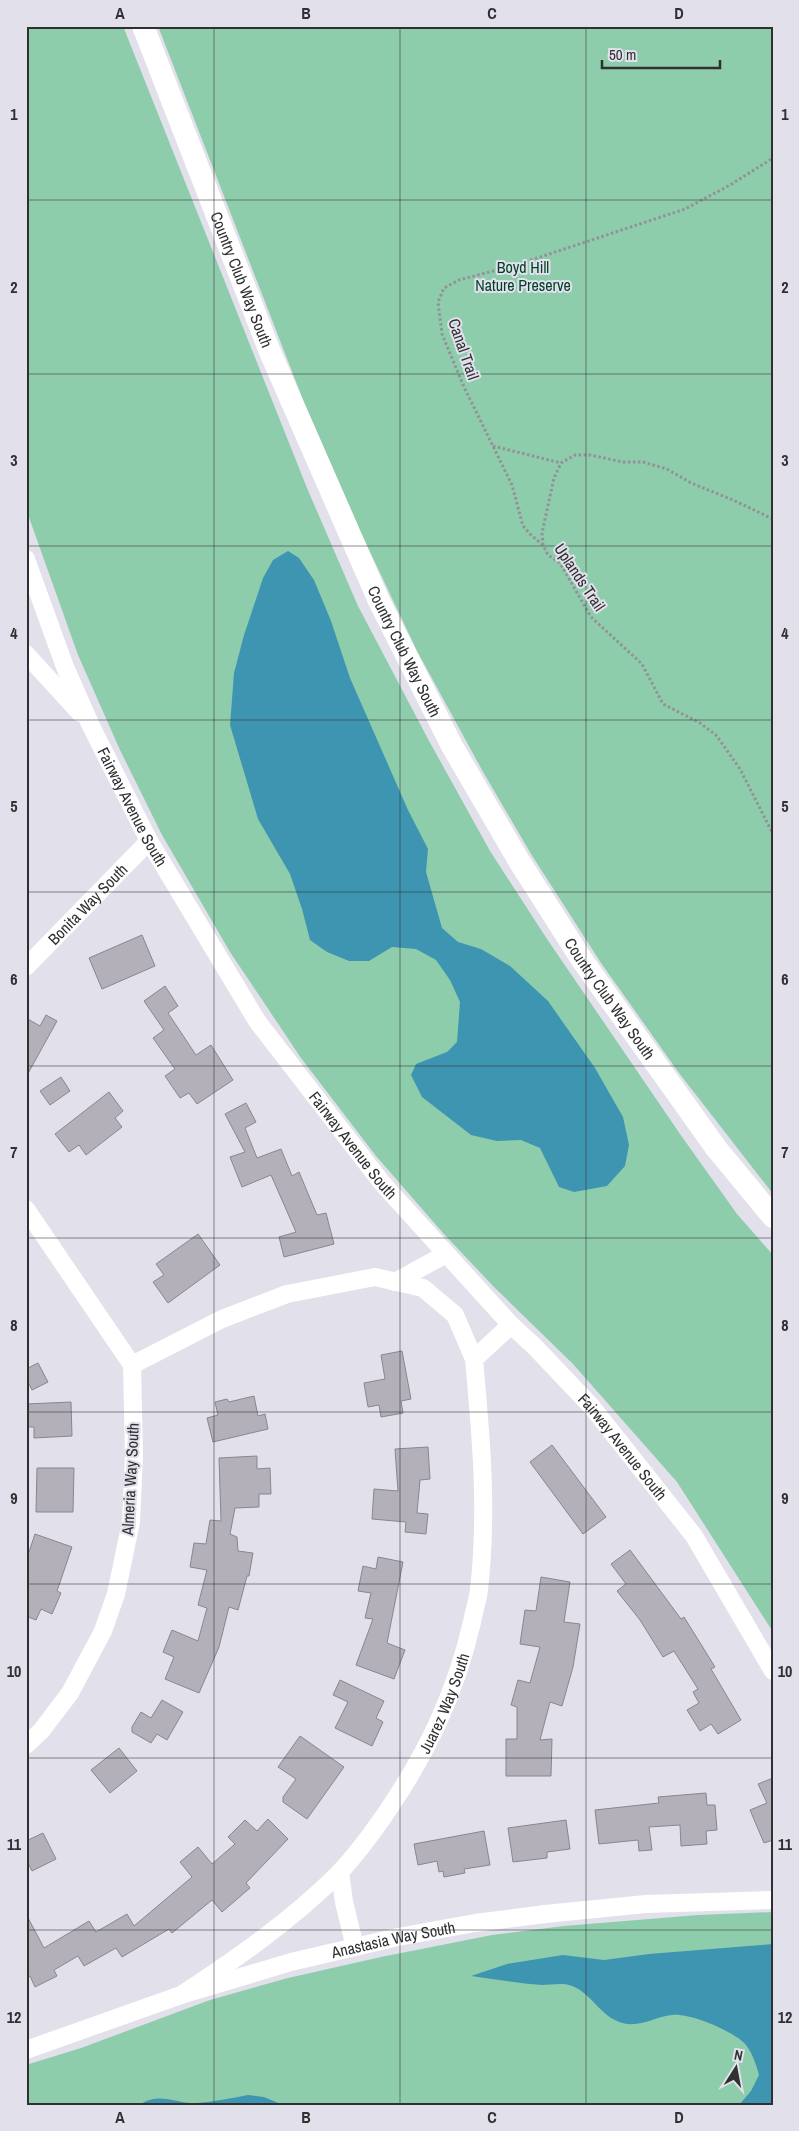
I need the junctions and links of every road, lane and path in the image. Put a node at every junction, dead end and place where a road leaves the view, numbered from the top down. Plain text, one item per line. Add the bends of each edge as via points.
1 (143, 26) edge
2 (773, 158) edge
3 (492, 446) junction
4 (560, 463) junction
5 (773, 520) edge
6 (543, 545) junction
7 (26, 558) edge
8 (26, 654) edge
9 (91, 726) junction
10 (773, 834) edge
11 (149, 841) junction
12 (26, 967) edge
13 (26, 1209) edge
14 (773, 1217) edge
15 (446, 1254) junction
16 (395, 1282) junction
17 (511, 1326) junction
18 (474, 1359) junction
19 (132, 1365) junction
20 (773, 1671) edge
21 (26, 1746) edge
22 (340, 1872) junction
23 (773, 1900) edge
24 (355, 1947) junction
25 (181, 1995) junction
26 (26, 2050) edge

1 - 14 street, Country Club Way South via 270,352 379,601 452,746 582,960 716,1148
2 - 3 path, Canal Trail via 685,209 516,265 460,280 444,288 438,302 442,334
3 - 4 path
3 - 6 path, Canal Trail via 512,485 523,526
4 - 5 path via 575,455 642,462 668,469 691,483
4 - 6 path, Uplands Trail via 544,520
6 - 10 path, Uplands Trail via 548,555 560,563 591,617 642,664 663,704 716,734 740,770
7 - 9 street, Fairway Avenue South via 65,667
8 - 9 street
9 - 11 street, Fairway Avenue South
11 - 12 street, Bonita Way South
11 - 15 street, Fairway Avenue South via 257,1021 382,1183
13 - 19 street
15 - 16 street
15 - 17 street, Fairway Avenue South
16 - 18 street via 423,1288 455,1314
16 - 19 street via 375,1277 287,1294 222,1318
17 - 18 street
17 - 20 street, Fairway Avenue South via 592,1407 694,1536
18 - 22 street, Juarez Way South via 484,1470 484,1534 479,1591 464,1658 445,1710 414,1772 370,1836
19 - 21 street, Almeria Way South via 134,1456 131,1522 116,1594 103,1631 70,1693
22 - 24 street
22 - 25 street, Juarez Way South via 240,1957
23 - 24 street, Anastasia Way South via 646,1904 545,1914 475,1923
24 - 25 street, Anastasia Way South via 291,1962
25 - 26 street, Anastasia Way South

